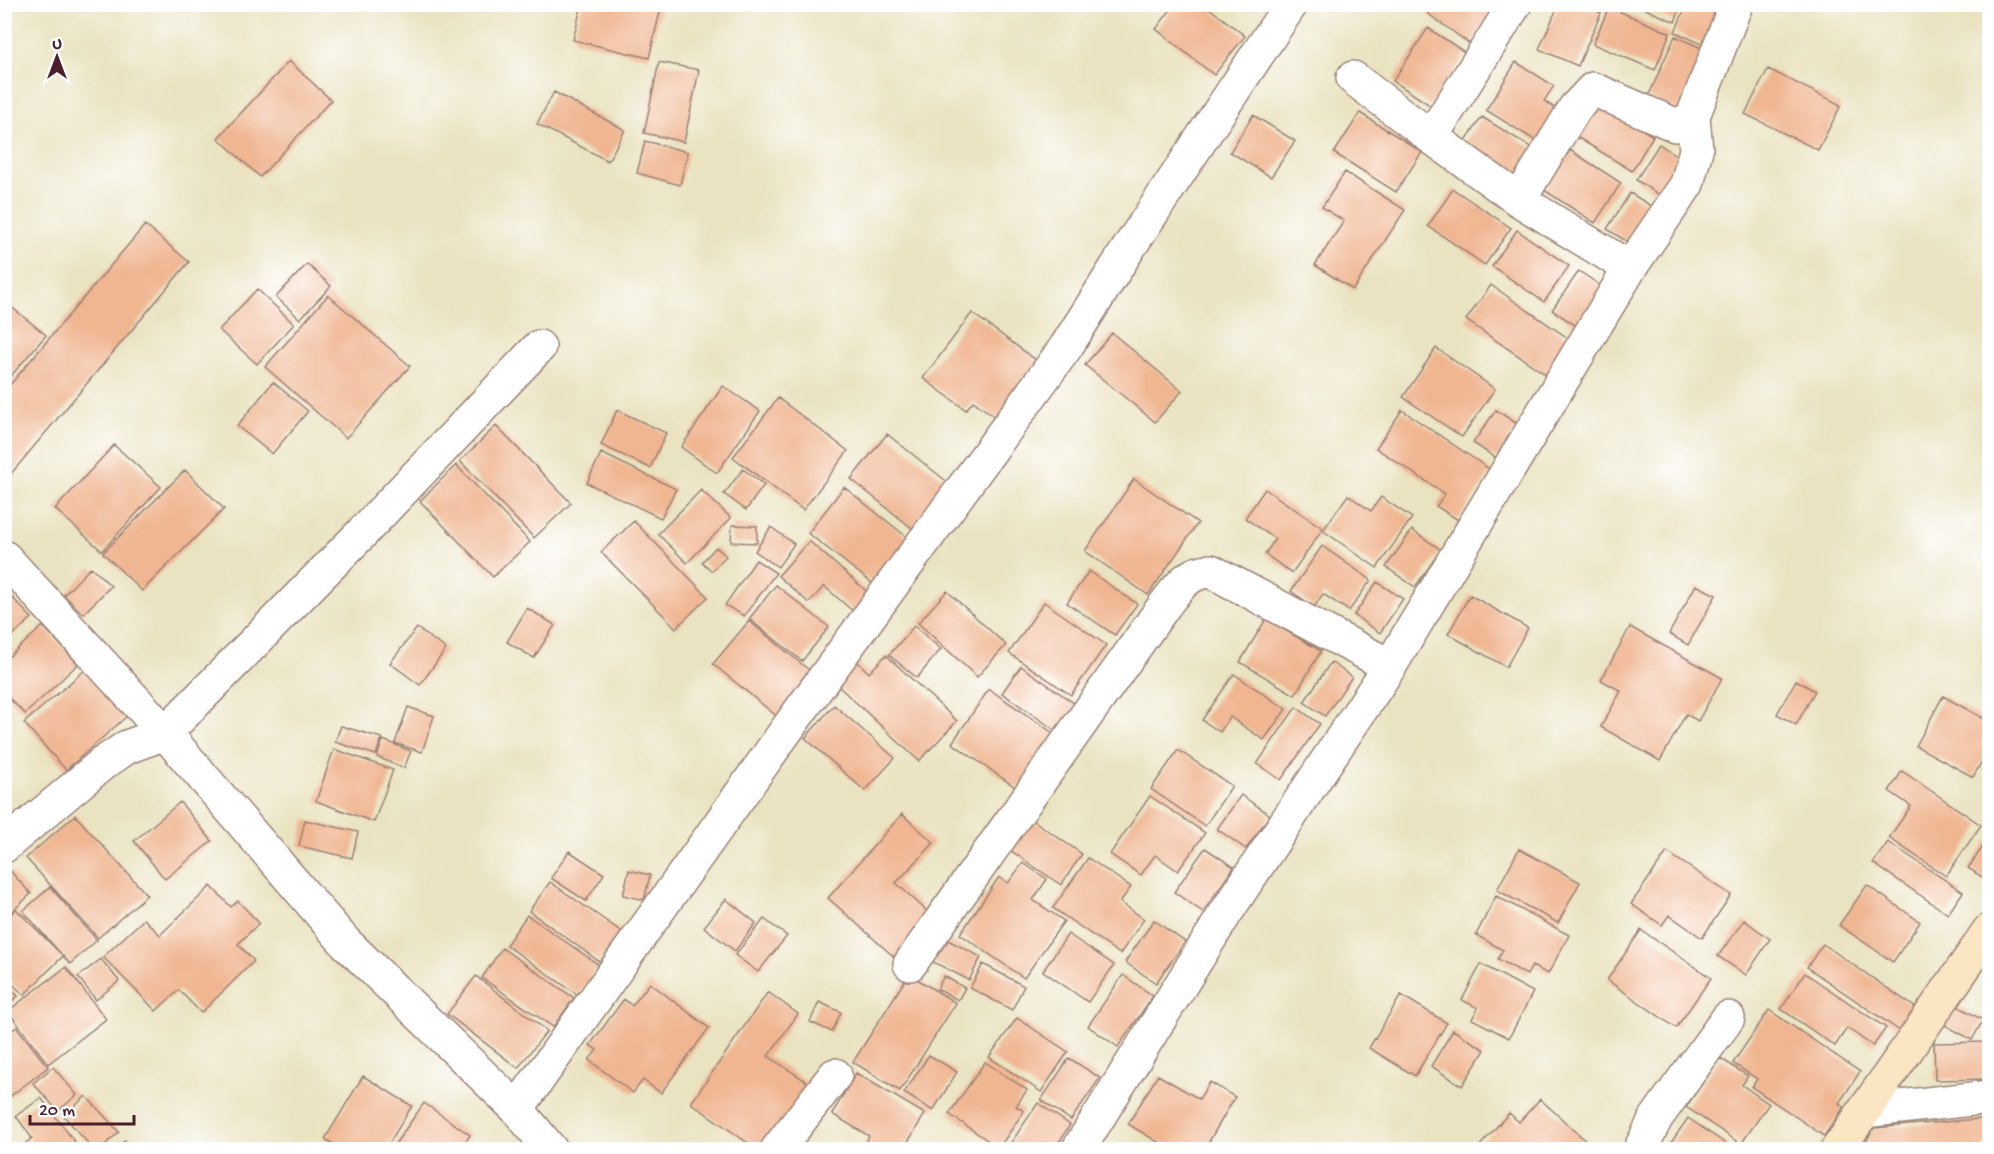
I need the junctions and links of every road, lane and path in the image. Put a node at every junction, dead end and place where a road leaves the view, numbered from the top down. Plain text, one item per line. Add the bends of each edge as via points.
1 (1291, 4) edge
2 (1515, 4) edge
3 (1736, 4) edge
4 (1353, 78) dead end
5 (1693, 116) junction
6 (1431, 137) junction
7 (1519, 200) junction
8 (1630, 267) junction
9 (539, 348) dead end
10 (4, 557) edge
11 (1390, 666) junction
12 (165, 733) junction
13 (4, 846) edge
14 (1989, 930) edge
15 (910, 964) dead end
16 (1728, 1018) dead end
17 (835, 1075) dead end
18 (1989, 1097) edge
19 (517, 1109) junction
20 (1864, 1111) junction
21 (551, 1149) edge
22 (777, 1149) edge
23 (1078, 1149) edge
24 (1640, 1149) edge
25 (1837, 1149) edge

1 - 19 street via 1066,347 795,718
2 - 6 street
3 - 5 street
4 - 6 street
5 - 7 street via 1675,125 1593,89 1575,108
5 - 8 street via 1696,150 1687,184
6 - 7 street
7 - 8 street
8 - 11 street
9 - 12 street
10 - 12 street
11 - 15 street via 1211,571 1193,575 1164,606
11 - 23 street via 1225,914
12 - 13 street via 128,747 102,764
12 - 19 street via 345,942
14 - 20 street
16 - 24 street via 1656,1118
17 - 22 street
18 - 20 street
19 - 21 street
20 - 25 street

